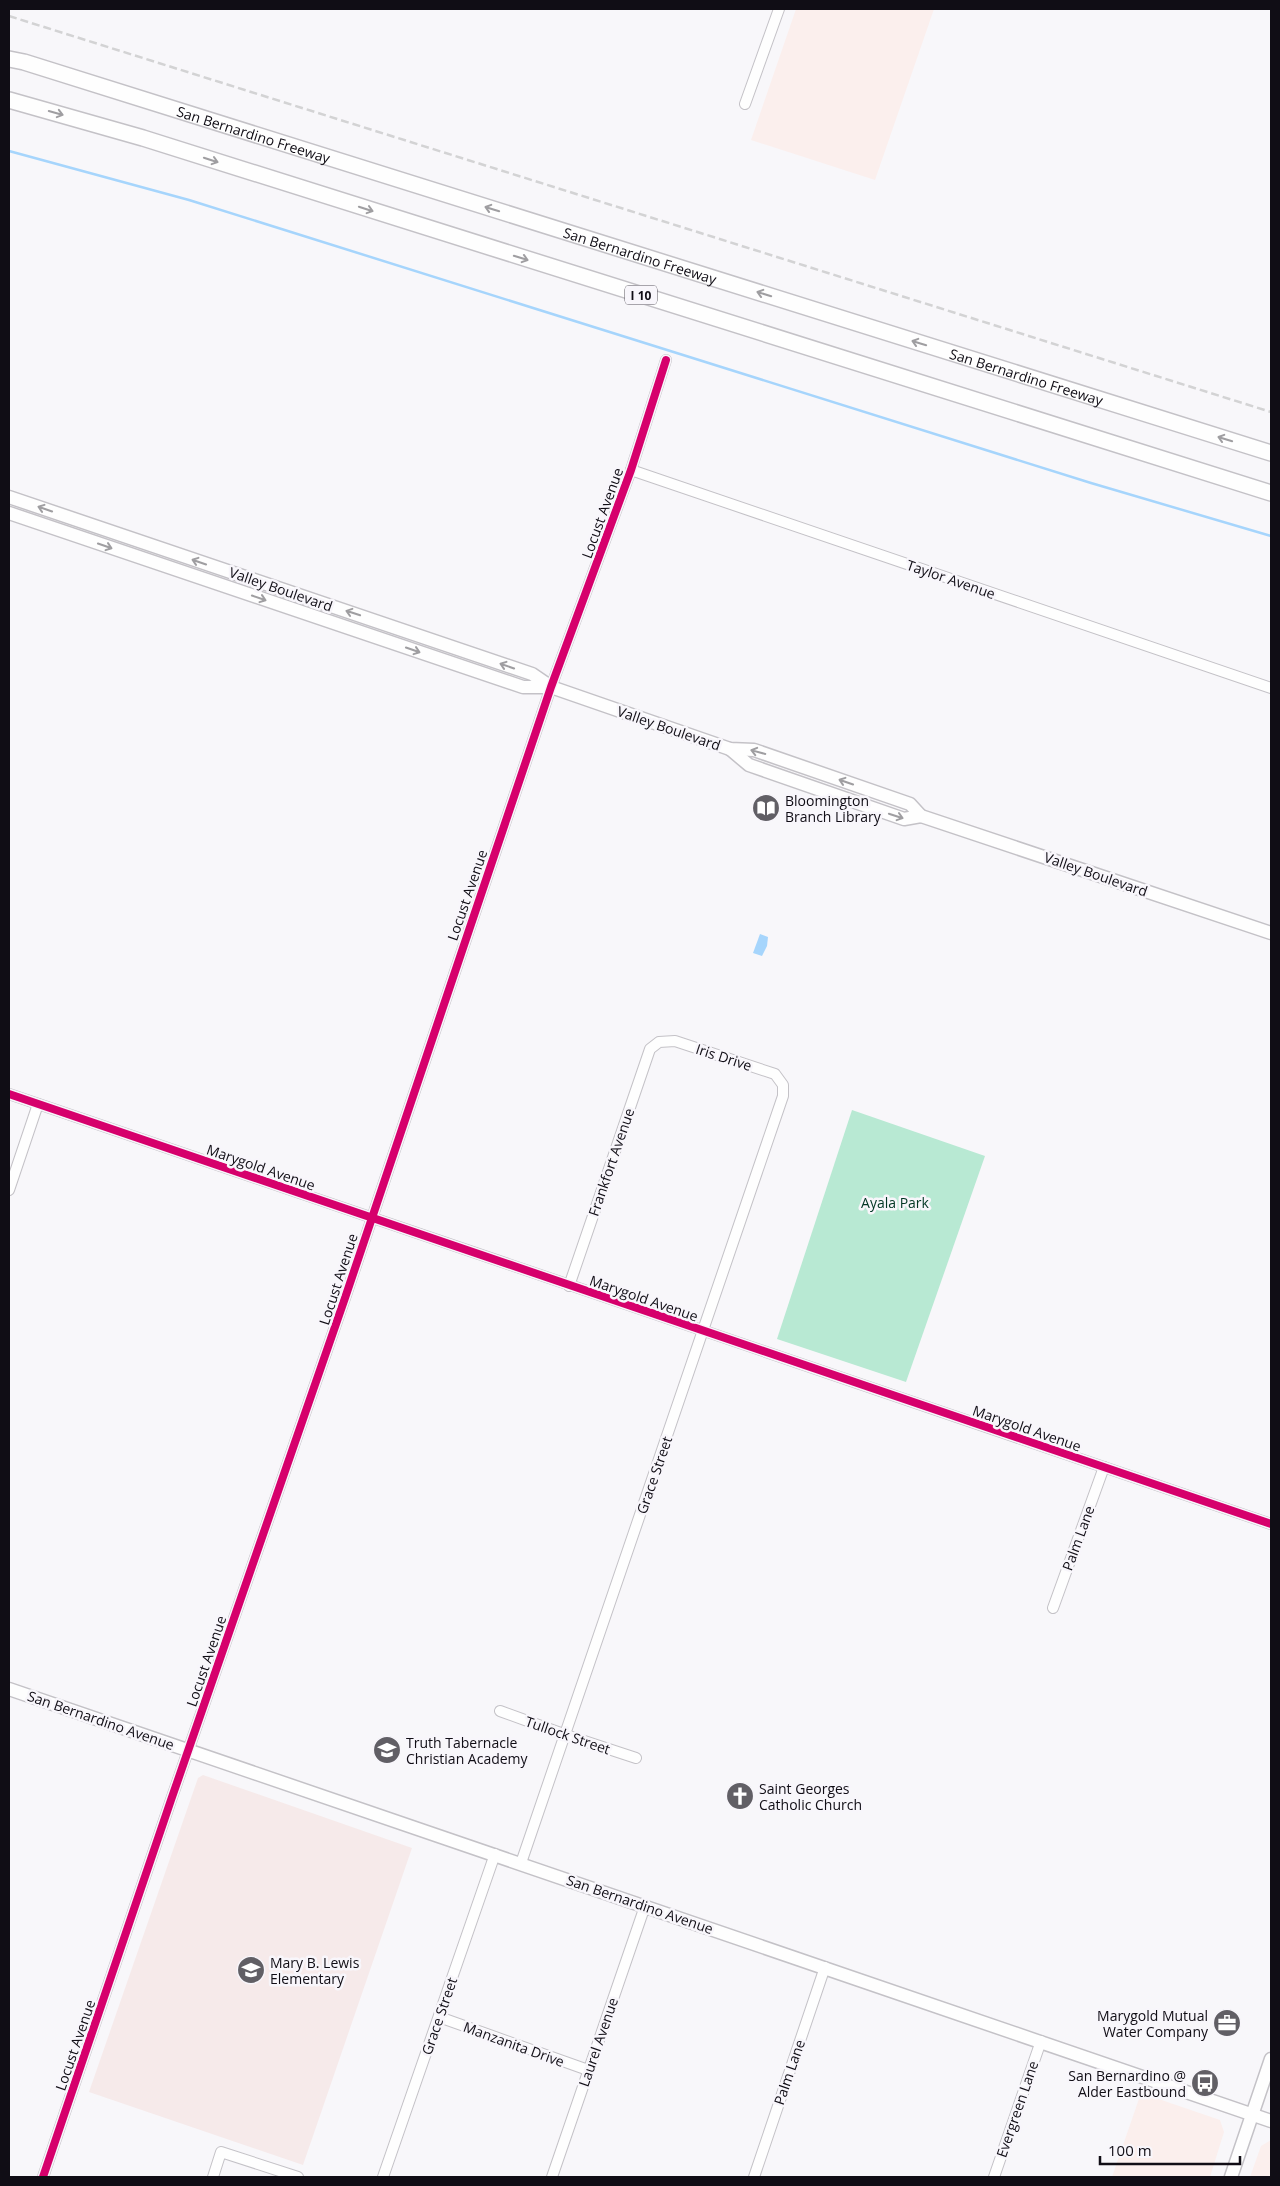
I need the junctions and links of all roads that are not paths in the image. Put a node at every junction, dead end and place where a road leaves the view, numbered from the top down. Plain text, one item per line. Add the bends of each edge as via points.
1 (778, 9) edge
2 (14, 60) edge
3 (9, 100) edge
4 (745, 104) dead end
5 (666, 360) dead end
6 (1271, 453) edge
7 (631, 470) junction
8 (1271, 494) edge
9 (9, 497) edge
10 (9, 513) edge
11 (550, 687) junction
12 (1271, 688) edge
13 (1271, 933) edge
14 (659, 1042) joint
15 (783, 1085) joint
16 (9, 1094) edge
17 (38, 1104) junction
18 (9, 1190) edge
19 (371, 1218) junction
20 (569, 1286) junction
21 (703, 1332) junction
22 (1104, 1467) junction
23 (1271, 1524) edge
24 (1053, 1608) dead end
25 (9, 1689) edge
26 (500, 1711) dead end
27 (566, 1735) junction
28 (188, 1750) junction
29 (636, 1758) dead end
30 (495, 1854) junction
31 (521, 1864) junction
32 (644, 1906) junction
33 (825, 1967) junction
34 (439, 2017) junction
35 (1040, 2041) junction
36 (1271, 2059) edge
37 (588, 2070) junction
38 (1251, 2115) junction
39 (1271, 2121) edge
40 (44, 2177) edge
41 (213, 2177) edge
42 (298, 2177) edge
43 (383, 2177) edge
44 (552, 2177) edge
45 (754, 2177) edge
46 (994, 2177) edge
47 (1231, 2177) edge

1 - 4 street
6 -> 2 highway, San Bernardino Freeway
3 -> 8 highway, I 10 via 143,138
5 - 7 street, Locust Avenue
7 - 11 street, Locust Avenue
7 - 12 street, Taylor Avenue
11 -> 9 main road, Valley Boulevard via 532,674
10 -> 11 main road, Valley Boulevard via 523,687
11 - 13 main road, Valley Boulevard via 730,749 749,765 904,819 921,816
11 - 19 street, Locust Avenue
14 - 15 street, Iris Drive via 675,1041 775,1074
14 - 20 street, Frankfort Avenue via 650,1049 645,1060
15 - 21 street, Grace Street via 784,1096
16 - 17 street, Marygold Avenue
17 - 18 street
17 - 19 street, Marygold Avenue
19 - 20 street, Marygold Avenue
19 - 28 street, Locust Avenue
20 - 21 street, Marygold Avenue
21 - 22 street, Marygold Avenue
21 - 27 street, Grace Street
22 - 23 street, Marygold Avenue
22 - 24 street, Palm Lane
25 - 28 main road, San Bernardino Avenue
26 - 27 street, Tullock Street
27 - 29 street, Tullock Street
27 - 31 street, Grace Street
28 - 30 main road, San Bernardino Avenue
28 - 40 street, Locust Avenue
30 - 31 main road, San Bernardino Avenue
30 - 34 street, Grace Street
31 - 32 main road, San Bernardino Avenue
32 - 33 main road, San Bernardino Avenue
32 - 37 street, Laurel Avenue
33 - 35 main road, San Bernardino Avenue
33 - 45 street, Palm Lane
34 - 37 street, Manzanita Drive
34 - 43 street, Grace Street
35 - 38 main road, San Bernardino Avenue
35 - 46 street, Evergreen Lane
36 - 38 main road
37 - 44 street, Laurel Avenue
38 - 39 main road, San Bernardino Avenue
38 - 47 main road
41 - 42 street via 221,2152

